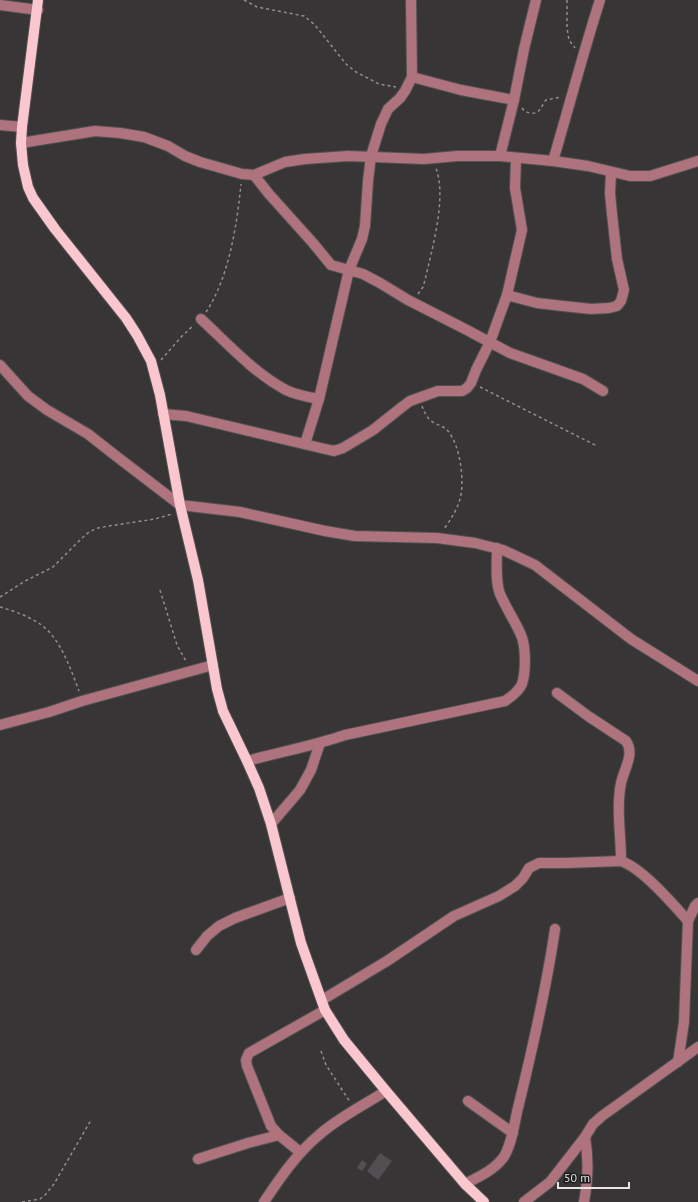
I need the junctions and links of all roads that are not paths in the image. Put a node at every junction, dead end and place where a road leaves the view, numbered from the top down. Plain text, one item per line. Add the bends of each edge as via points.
1 (412, 0) edge
2 (536, 0) edge
3 (600, 0) edge
4 (0, 5) edge
5 (38, 5) edge
6 (412, 76) junction
7 (514, 100) junction
8 (0, 125) edge
9 (22, 127) junction
10 (21, 143) junction
11 (371, 156) junction
12 (500, 156) junction
13 (516, 158) junction
14 (553, 161) junction
15 (698, 161) edge
16 (611, 172) junction
17 (254, 175) junction
18 (350, 270) junction
19 (507, 295) junction
20 (201, 319) road end
21 (490, 342) junction
22 (0, 365) edge
23 (603, 391) dead end
24 (319, 399) junction
25 (163, 414) junction
26 (305, 444) junction
27 (181, 508) junction
28 (497, 548) junction
29 (213, 665) junction
30 (698, 681) edge
31 (557, 693) dead end
32 (0, 725) edge
33 (320, 743) junction
34 (247, 761) junction
35 (271, 824) junction
36 (621, 861) junction
37 (290, 898) junction
38 (698, 902) edge
39 (688, 922) junction
40 (555, 929) dead end
41 (196, 950) dead end
42 (324, 1005) junction
43 (698, 1047) edge
44 (678, 1062) junction
45 (386, 1092) junction
46 (468, 1101) dead end
47 (513, 1133) junction
48 (278, 1135) junction
49 (585, 1137) junction
50 (300, 1152) junction
51 (198, 1159) dead end
52 (465, 1184) junction
53 (264, 1202) edge
54 (484, 1202) edge
55 (524, 1202) edge
56 (584, 1202) edge

1 - 6 street
2 - 7 street
3 - 14 street
4 - 5 street
5 - 9 main road
6 - 7 street via 461,90
6 - 11 street via 400,98 388,109
7 - 12 street
8 - 9 street
9 - 10 main road
10 - 17 street via 95,131 120,133 144,137 200,162
10 - 25 main road via 22,165 33,198 137,335 151,361
11 - 12 street via 424,159
11 - 17 street via 286,162
11 - 18 street via 365,226
12 - 13 street
13 - 14 street
13 - 19 street via 515,188 522,230
14 - 16 street
15 - 16 street via 650,176 630,176
16 - 19 street via 612,214 617,259 624,290 618,306 591,309 537,303
17 - 18 street via 331,265
18 - 21 street via 372,278 408,300
18 - 24 street
19 - 21 street
20 - 24 street via 260,373 287,391
21 - 23 street via 583,380
21 - 26 street via 471,383 462,391 438,392 402,406 373,430 343,448 334,451
22 - 27 street via 28,396 46,410 88,434
24 - 26 street
25 - 26 street via 186,416
25 - 27 main road
27 - 28 street via 240,512 355,536 437,538
27 - 29 main road via 198,580
28 - 30 street via 535,566 631,639
28 - 33 street via 496,564 500,593 522,636 525,652 522,684 513,696 505,701 345,735
29 - 32 street
29 - 34 main road via 223,711
31 - 36 street via 626,741 629,746 629,758 620,791
33 - 34 street
33 - 35 street via 311,770 300,790
34 - 35 main road
35 - 37 main road
36 - 39 street via 637,870
36 - 42 street via 539,863 529,868 515,886 454,916
37 - 41 street via 219,926
37 - 42 main road via 302,943
38 - 39 street
39 - 44 street via 684,1022
40 - 47 street via 534,1044
42 - 45 main road via 344,1040
42 - 48 street via 249,1053 247,1057 247,1066 271,1126
43 - 44 street
44 - 49 street via 602,1116
45 - 50 street via 319,1135
45 - 52 main road
46 - 47 street
47 - 52 street via 503,1158 487,1172
48 - 50 street
48 - 51 street
49 - 55 street via 550,1182
49 - 56 street via 588,1161
50 - 53 street
52 - 54 main road

